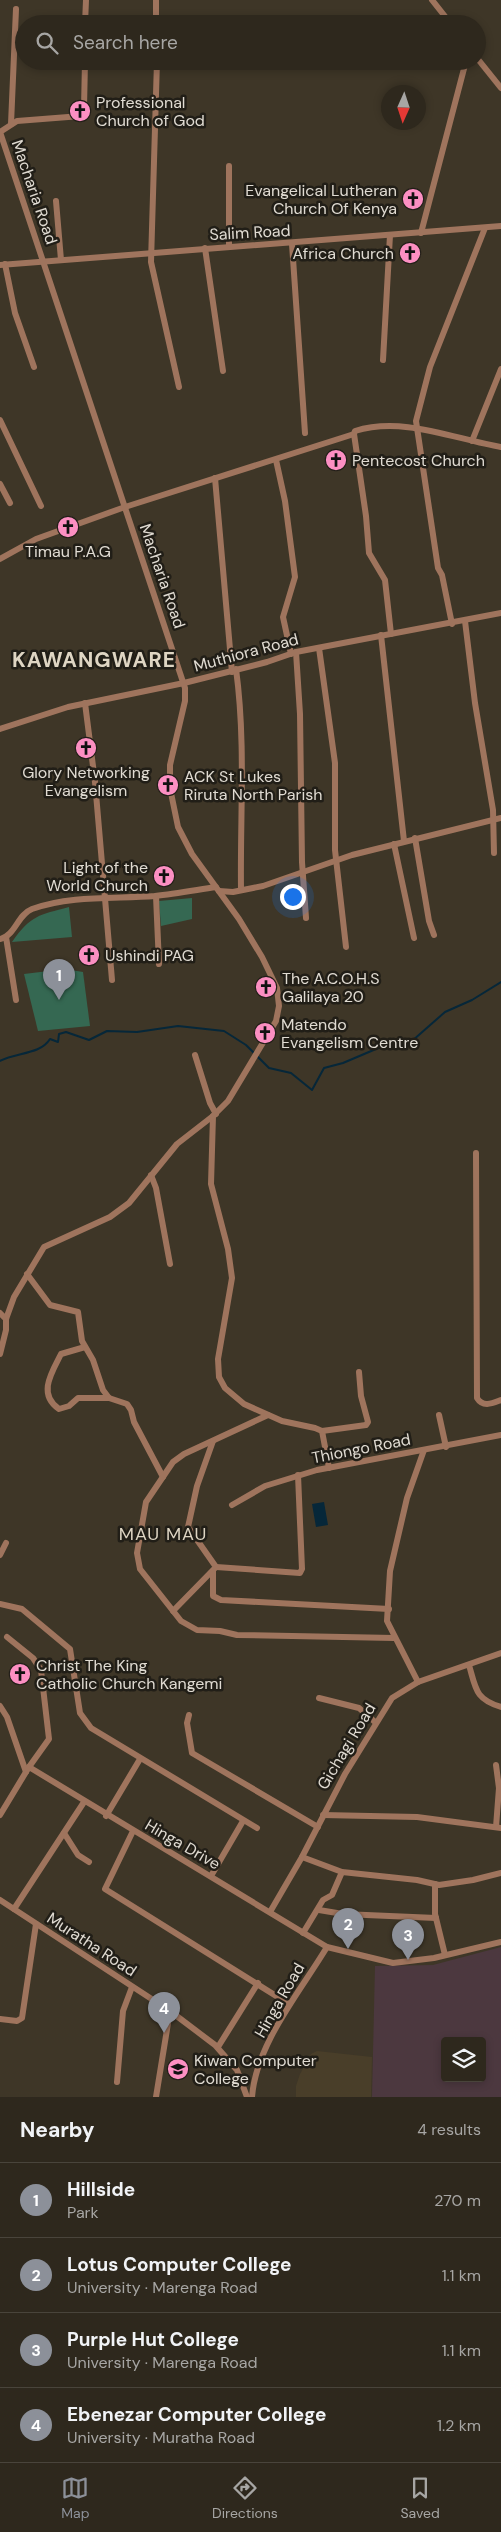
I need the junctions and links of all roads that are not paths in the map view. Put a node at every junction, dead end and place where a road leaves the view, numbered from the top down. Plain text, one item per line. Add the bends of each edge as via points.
1 (86, 0) edge
2 (156, 0) edge
3 (432, 0) edge
4 (16, 9) dead end
5 (16, 15) edge
6 (85, 15) edge
7 (156, 15) edge
8 (444, 15) edge
9 (15, 32) edge
10 (486, 69) edge
11 (85, 70) edge
12 (157, 70) edge
13 (464, 70) edge
14 (501, 88) edge
15 (11, 124) junction
16 (0, 132) edge
17 (229, 166) dead end
18 (56, 201) dead end
19 (501, 226) edge
20 (484, 228) junction
21 (421, 233) junction
22 (390, 236) junction
23 (292, 244) junction
24 (229, 247) junction
25 (205, 248) junction
26 (152, 252) junction
27 (61, 260) junction
28 (44, 261) junction
29 (2, 264) edge
30 (383, 360) dead end
31 (34, 367) dead end
32 (501, 369) edge
33 (223, 371) dead end
34 (179, 387) dead end
35 (0, 420) edge
36 (416, 428) junction
37 (305, 433) dead end
38 (354, 434) junction
39 (472, 441) junction
40 (501, 447) edge
41 (276, 460) junction
42 (215, 478) junction
43 (0, 484) edge
44 (10, 503) dead end
45 (40, 506) dead end
46 (125, 507) junction
47 (0, 559) edge
48 (501, 613) edge
49 (465, 621) junction
50 (452, 624) junction
51 (391, 634) junction
52 (381, 635) junction
53 (319, 648) junction
54 (293, 653) junction
55 (234, 670) junction
56 (184, 683) junction
57 (85, 703) junction
58 (0, 729) edge
59 (501, 818) edge
60 (493, 820) junction
61 (415, 838) junction
62 (404, 841) junction
63 (394, 844) junction
64 (494, 853) dead end
65 (336, 860) junction
66 (302, 871) junction
67 (217, 889) junction
68 (241, 889) junction
69 (156, 896) junction
70 (105, 899) junction
71 (306, 918) dead end
72 (434, 935) dead end
73 (3, 938) edge
74 (414, 938) dead end
75 (346, 947) dead end
76 (159, 964) dead end
77 (112, 980) dead end
78 (16, 1000) dead end
79 (195, 1055) dead end
80 (214, 1115) junction
81 (476, 1153) dead end
82 (151, 1175) junction
83 (170, 1264) dead end
84 (27, 1274) junction
85 (0, 1313) edge
86 (6, 1319) junction
87 (84, 1347) junction
88 (0, 1354) edge
89 (359, 1372) dead end
90 (109, 1398) junction
91 (501, 1400) edge
92 (268, 1415) junction
93 (439, 1415) dead end
94 (322, 1431) junction
95 (501, 1435) edge
96 (213, 1441) junction
97 (446, 1447) junction
98 (424, 1450) junction
99 (329, 1468) junction
100 (298, 1475) junction
101 (163, 1477) junction
102 (232, 1505) dead end
103 (6, 1543) dead end
104 (0, 1555) edge
105 (214, 1569) junction
106 (0, 1604) edge
107 (389, 1609) junction
108 (173, 1611) junction
109 (7, 1637) dead end
110 (394, 1638) junction
111 (501, 1653) edge
112 (469, 1665) junction
113 (418, 1682) junction
114 (320, 1698) dead end
115 (0, 1706) edge
116 (501, 1707) edge
117 (189, 1715) dead end
118 (375, 1722) junction
119 (140, 1759) junction
120 (496, 1765) dead end
121 (27, 1770) junction
122 (84, 1802) junction
123 (0, 1815) edge
124 (322, 1815) junction
125 (106, 1816) junction
126 (243, 1820) junction
127 (318, 1827) junction
128 (257, 1828) dead end
129 (499, 1828) edge
130 (133, 1831) junction
131 (64, 1832) junction
132 (302, 1857) junction
133 (89, 1862) dead end
134 (342, 1872) junction
135 (501, 1873) edge
136 (211, 1876) junction
137 (435, 1884) junction
138 (0, 1900) edge
139 (14, 1910) junction
140 (319, 1910) junction
141 (270, 1912) junction
142 (436, 1918) junction
143 (36, 1924) junction
144 (303, 1933) junction
145 (501, 1942) edge
146 (327, 1947) junction
147 (445, 1955) junction
148 (258, 1983) junction
149 (132, 1987) junction
150 (289, 2004) junction
151 (170, 2011) junction
152 (0, 2020) edge
153 (218, 2047) junction
154 (116, 2082) dead end
155 (156, 2097) edge
156 (247, 2097) edge
157 (252, 2097) edge

1 - 6 street
2 - 7 street
3 - 8 street
4 - 5 street
9 - 15 street
10 - 14 street
11 - 15 street via 81,116
12 - 26 street
13 - 21 street
15 - 16 street
16 - 28 street, Macharia Road
17 - 24 street
18 - 27 street
19 - 20 street, Salim Road
20 - 21 street, Salim Road
20 - 36 street via 430,367
21 - 22 street, Salim Road
22 - 23 street, Salim Road
22 - 30 street
23 - 24 street, Salim Road
23 - 37 street
24 - 25 street, Salim Road
25 - 26 street, Salim Road
25 - 33 street
26 - 27 street, Salim Road
26 - 34 street via 153,270
27 - 28 street, Salim Road
28 - 29 street, Salim Road
28 - 46 street, Macharia Road
29 - 31 street via 14,313
32 - 39 street
35 - 45 street
36 - 38 street via 369,427
36 - 39 street
36 - 50 street via 438,568
38 - 41 street
38 - 51 street via 369,552 385,580
39 - 40 street
41 - 42 street
41 - 54 street via 295,577 283,616
42 - 46 street
42 - 55 street
43 - 44 street
46 - 47 street via 36,539
46 - 56 street, Macharia Road
48 - 49 street, Muthiora Road
49 - 50 street, Muthiora Road
49 - 60 street
50 - 51 street, Muthiora Road
51 - 52 street, Muthiora Road
52 - 53 street, Muthiora Road
52 - 62 street
53 - 54 street, Muthiora Road
53 - 65 street via 334,763
54 - 55 street, Muthiora Road
54 - 66 street via 300,714
55 - 56 street, Muthiora Road
55 - 68 street via 241,706
56 - 57 street, Muthiora Road
56 - 67 street, Macharia Road via 185,701 172,752 170,788 182,837
57 - 58 street, Muthiora Road
57 - 70 street
59 - 60 street
60 - 61 street
60 - 64 street
61 - 62 street
61 - 72 street
62 - 63 street
63 - 65 street
63 - 74 street
65 - 66 street
65 - 75 street
66 - 68 street via 263,886
66 - 71 street
67 - 68 street via 233,892
67 - 69 street
67 - 80 street, Macharia Road via 258,950 277,988 279,1006 276,1021 251,1059 242,1080
69 - 70 street
69 - 76 street
70 - 73 street via 64,901 32,909 21,916 11,933
70 - 77 street
73 - 78 street
79 - 80 street
80 - 82 street via 178,1144
80 - 92 street via 211,1184 232,1272 218,1359 219,1377 233,1396
81 - 91 street via 477,1398 487,1404
82 - 83 street
82 - 84 street via 128,1203 110,1217 44,1247
84 - 86 street
84 - 87 street via 50,1305 78,1312
85 - 86 street
86 - 88 street
87 - 90 street
87 - 90 street via 61,1354 48,1385 50,1404 58,1409 69,1406 78,1398
89 - 94 street via 366,1426
90 - 101 street via 127,1404
92 - 94 street
92 - 96 street
93 - 97 street
94 - 99 street
95 - 97 street, Thiongo Road
96 - 101 street via 184,1454 173,1462
96 - 105 street via 197,1486 188,1527
97 - 98 street, Thiongo Road
98 - 99 street, Thiongo Road
98 - 107 street via 407,1498 390,1571
99 - 100 street, Thiongo Road
100 - 102 street, Thiongo Road via 265,1486
100 - 105 street via 300,1573
101 - 108 street via 146,1502 138,1561
103 - 104 street
105 - 107 street via 213,1596 221,1600
105 - 108 street
106 - 119 street via 22,1608 70,1649 84,1720 91,1728
107 - 110 street via 387,1621
108 - 110 street via 189,1627 197,1630 237,1635
109 - 121 street via 33,1658 41,1670 49,1739
110 - 113 street
111 - 112 street, Gichagi Road
112 - 113 street, Gichagi Road
112 - 116 street via 476,1692 483,1700
113 - 118 street, Gichagi Road via 392,1698
114 - 118 street via 358,1708
115 - 121 street
117 - 127 street via 187,1723 192,1753
118 - 124 street, Gichagi Road
119 - 125 street
119 - 126 street
120 - 129 street
121 - 122 street, Hinga Drive
121 - 123 street
122 - 125 street, Hinga Drive
122 - 131 street
124 - 127 street, Gichagi Road
124 - 129 street via 417,1817
125 - 130 street, Hinga Drive
126 - 128 street
126 - 136 street
127 - 132 street, Gichagi Road
130 - 136 street, Hinga Drive
130 - 148 street via 105,1889
131 - 133 street via 78,1855
131 - 139 street
132 - 134 street
132 - 141 street, Gichagi Road
134 - 137 street
134 - 140 street via 333,1892 323,1900
135 - 137 street via 446,1885
136 - 141 street, Hinga Drive
137 - 142 street
138 - 139 street, Muratha Road
139 - 143 street, Muratha Road
140 - 142 street
140 - 144 street
141 - 144 street, Hinga Drive
142 - 147 street
143 - 149 street, Muratha Road
143 - 152 street via 22,2018 17,2021
144 - 146 street, Hinga Drive
145 - 147 street, Hinga Drive
146 - 147 street, Hinga Drive via 383,1962
146 - 150 street, Hinga Road
148 - 150 street
148 - 153 street
149 - 151 street, Muratha Road
149 - 154 street via 123,2011
150 - 157 street, Hinga Road via 257,2069
151 - 153 street, Muratha Road
151 - 155 street
153 - 156 street, Muratha Road via 237,2070

